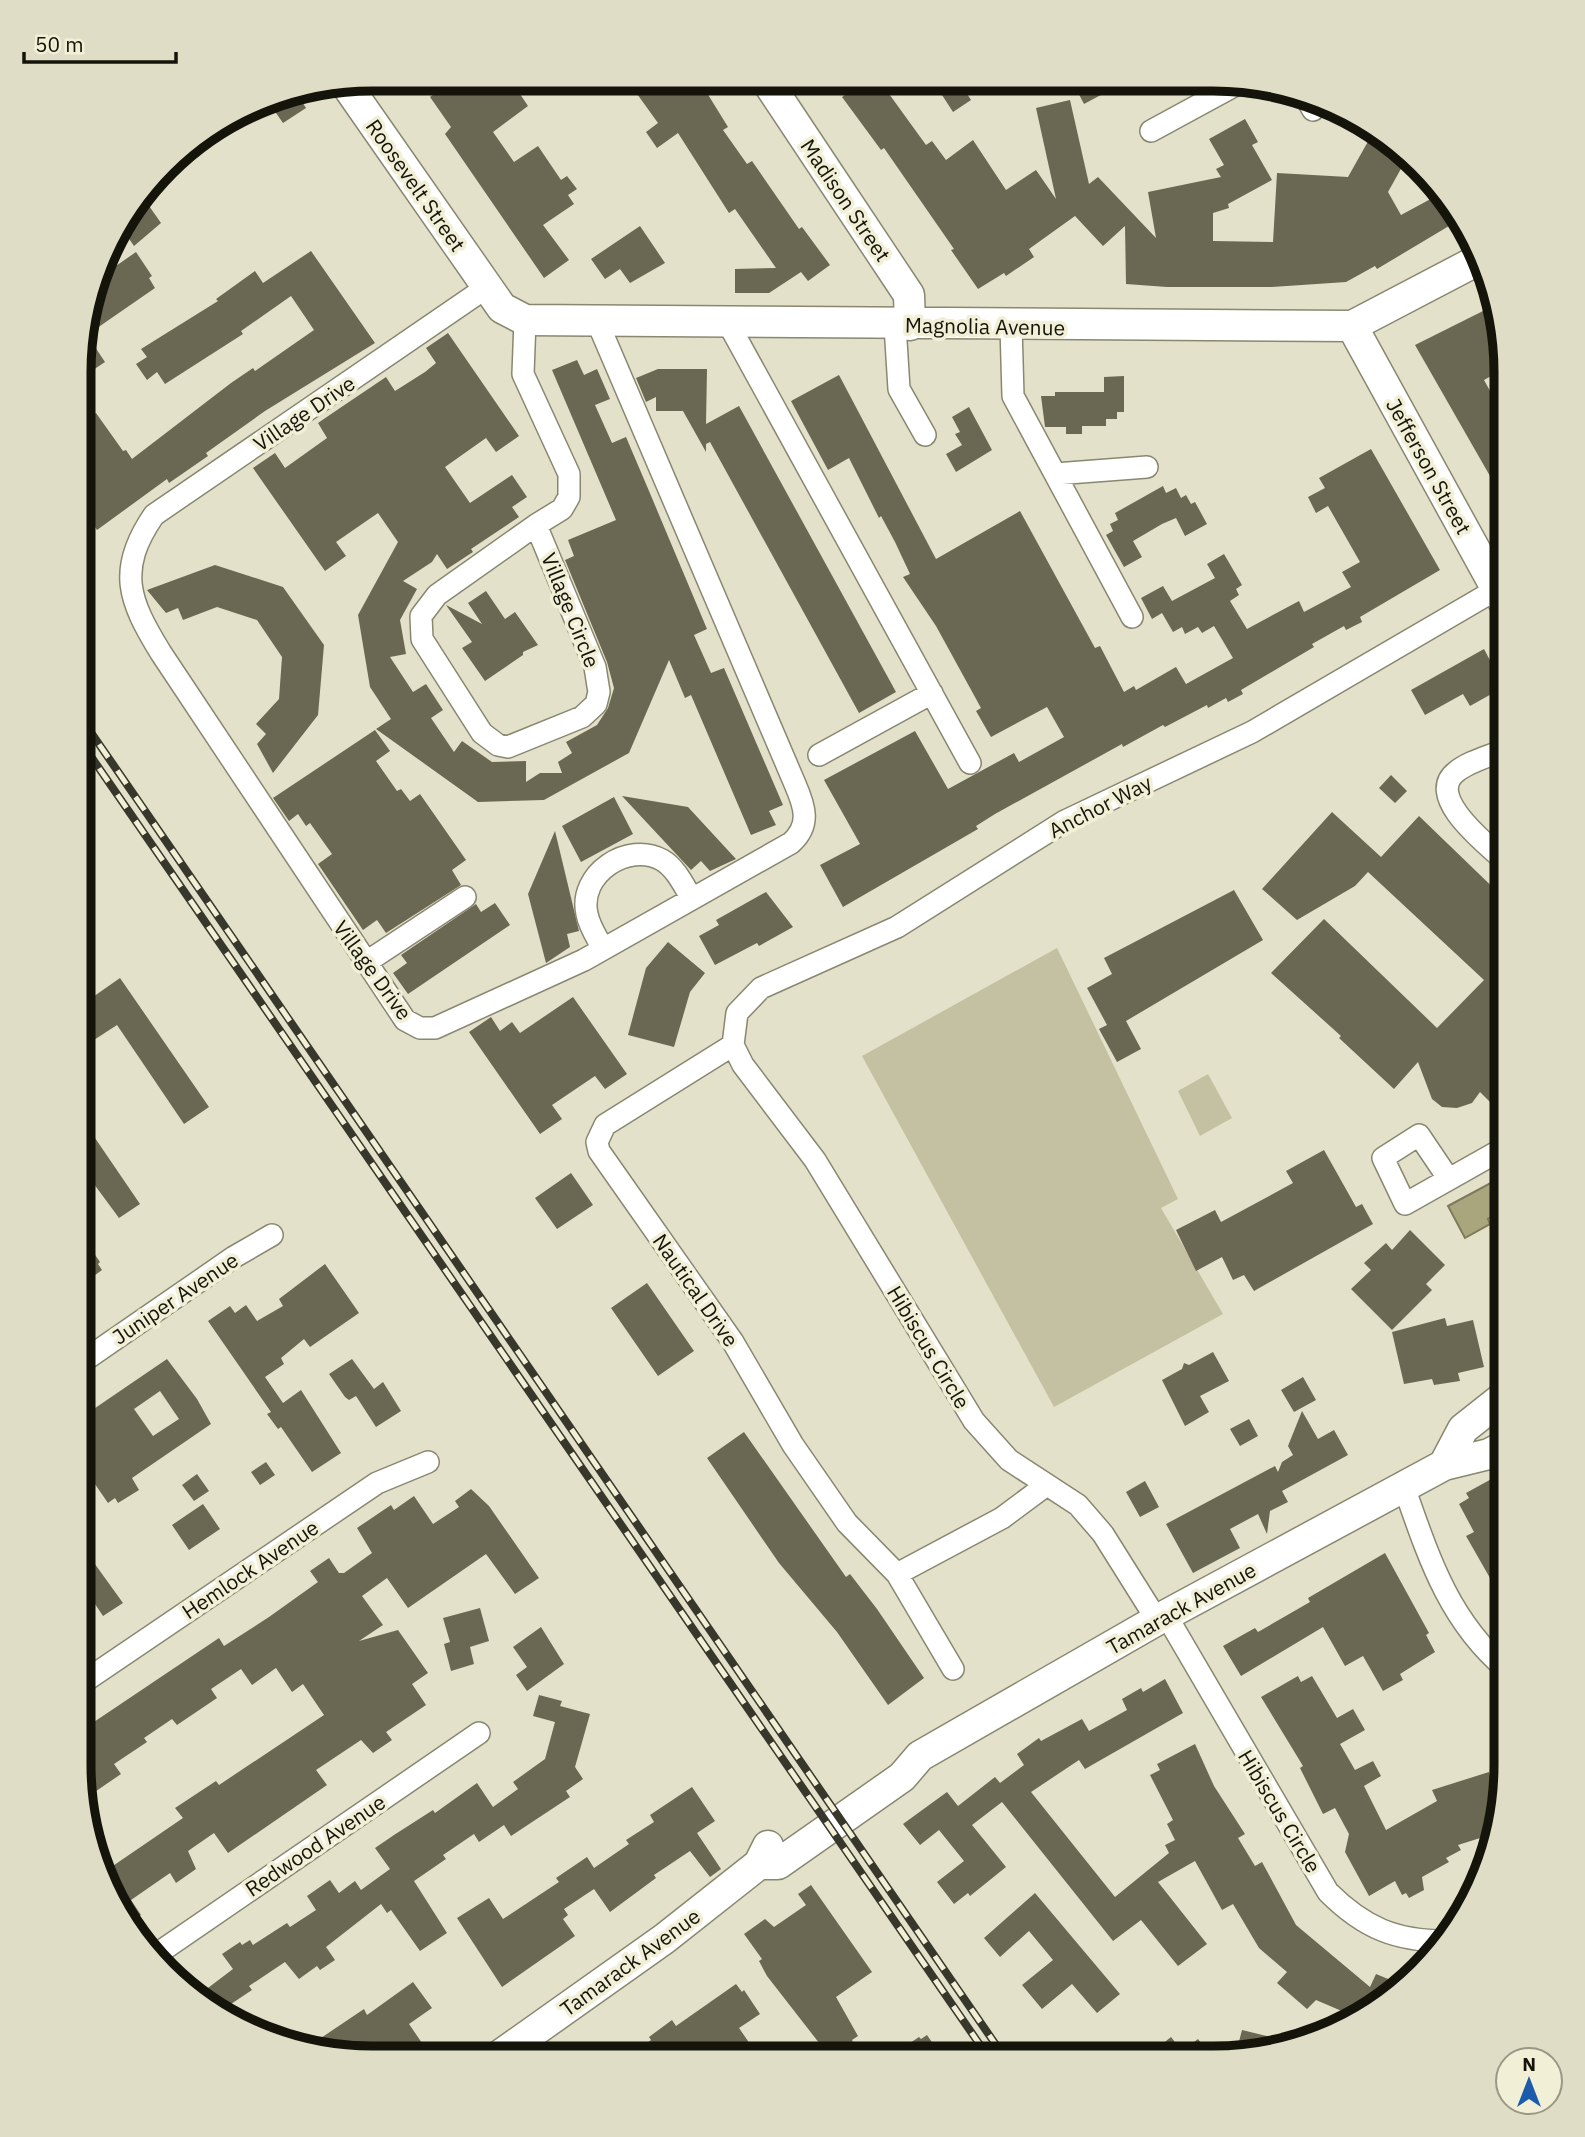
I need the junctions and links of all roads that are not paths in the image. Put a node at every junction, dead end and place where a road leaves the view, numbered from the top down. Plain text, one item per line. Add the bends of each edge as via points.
1 (773, 91) edge
2 (351, 92) edge
3 (1223, 92) edge
4 (1151, 131) dead end
5 (1472, 262) edge
6 (487, 287) junction
7 (525, 320) junction
8 (597, 321) junction
9 (728, 323) junction
10 (903, 325) junction
11 (1011, 326) junction
12 (1352, 326) junction
13 (925, 435) dead end
14 (1147, 467) dead end
15 (1055, 474) junction
16 (536, 525) junction
17 (1494, 584) edge
18 (1494, 601) edge
19 (1132, 617) dead end
20 (932, 693) junction
21 (1494, 754) edge
22 (819, 755) dead end
23 (970, 763) dead end
24 (1494, 850) edge
25 (466, 897) dead end
26 (692, 899) junction
27 (603, 949) junction
28 (365, 963) junction
29 (733, 1045) junction
30 (1494, 1153) edge
31 (1448, 1178) dead end
32 (272, 1234) dead end
33 (91, 1356) edge
34 (1494, 1404) edge
35 (1494, 1451) edge
36 (428, 1462) dead end
37 (1444, 1465) junction
38 (1045, 1486) junction
39 (1404, 1487) junction
40 (897, 1574) junction
41 (1162, 1618) junction
42 (1494, 1659) edge
43 (953, 1669) dead end
44 (91, 1677) edge
45 (479, 1732) dead end
46 (1432, 1941) edge
47 (162, 1951) edge
48 (513, 2046) edge

1 - 10 main road, Madison Street via 909,295
2 - 6 main road, Roosevelt Street
3 - 4 street
5 - 12 main road, Magnolia Avenue
6 - 7 main road via 502,308
6 - 28 street, Village Drive via 155,515 144,530 129,579 137,615
7 - 8 main road, Magnolia Avenue
7 - 16 street, Village Circle via 523,374 569,474 569,497 562,509
8 - 9 main road, Magnolia Avenue
8 - 26 street, Village Drive via 806,810 802,833 791,843
9 - 10 main road, Magnolia Avenue
9 - 20 street
10 - 11 main road, Magnolia Avenue
10 - 13 street via 899,389
11 - 12 main road, Magnolia Avenue
11 - 15 street via 1013,396
12 - 17 main road, Jefferson Street
14 - 15 street
15 - 19 street
16 - 16 street, Village Circle via 437,595 421,617 426,645 482,733 508,747 582,717 596,704 599,692 595,667
18 - 29 street, Anchor Way via 1252,732 1065,821 897,927 761,988 737,1013
20 - 22 street
20 - 23 street
21 - 24 street via 1456,772 1449,781 1448,798 1454,812
25 - 28 street
26 - 27 street, Village Drive
26 - 27 street via 674,870 648,854 631,854 598,872 588,892 586,914
27 - 28 street, Village Drive via 435,1028 420,1028 405,1020
29 - 38 street, Hibiscus Circle via 815,1160 974,1421 1009,1460
29 - 40 street, Nautical Drive via 605,1125 597,1142 599,1151 733,1342 793,1445 847,1523
30 - 31 street
32 - 33 street, Juniper Avenue
34 - 37 main road via 1462,1429
35 - 37 main road, Tamarack Avenue
36 - 44 street, Hemlock Avenue via 377,1483
37 - 39 main road, Tamarack Avenue
38 - 40 street via 1002,1518
38 - 41 street, Hibiscus Circle via 1078,1505
39 - 41 main road, Tamarack Avenue
39 - 42 street via 1433,1571 1451,1606
40 - 43 street, Nautical Drive
41 - 46 street, Hibiscus Circle via 1328,1892 1347,1911 1388,1934
41 - 48 main road, Tamarack Avenue via 920,1756 902,1777 778,1864 759,1864 664,1939
45 - 47 street, Redwood Avenue

